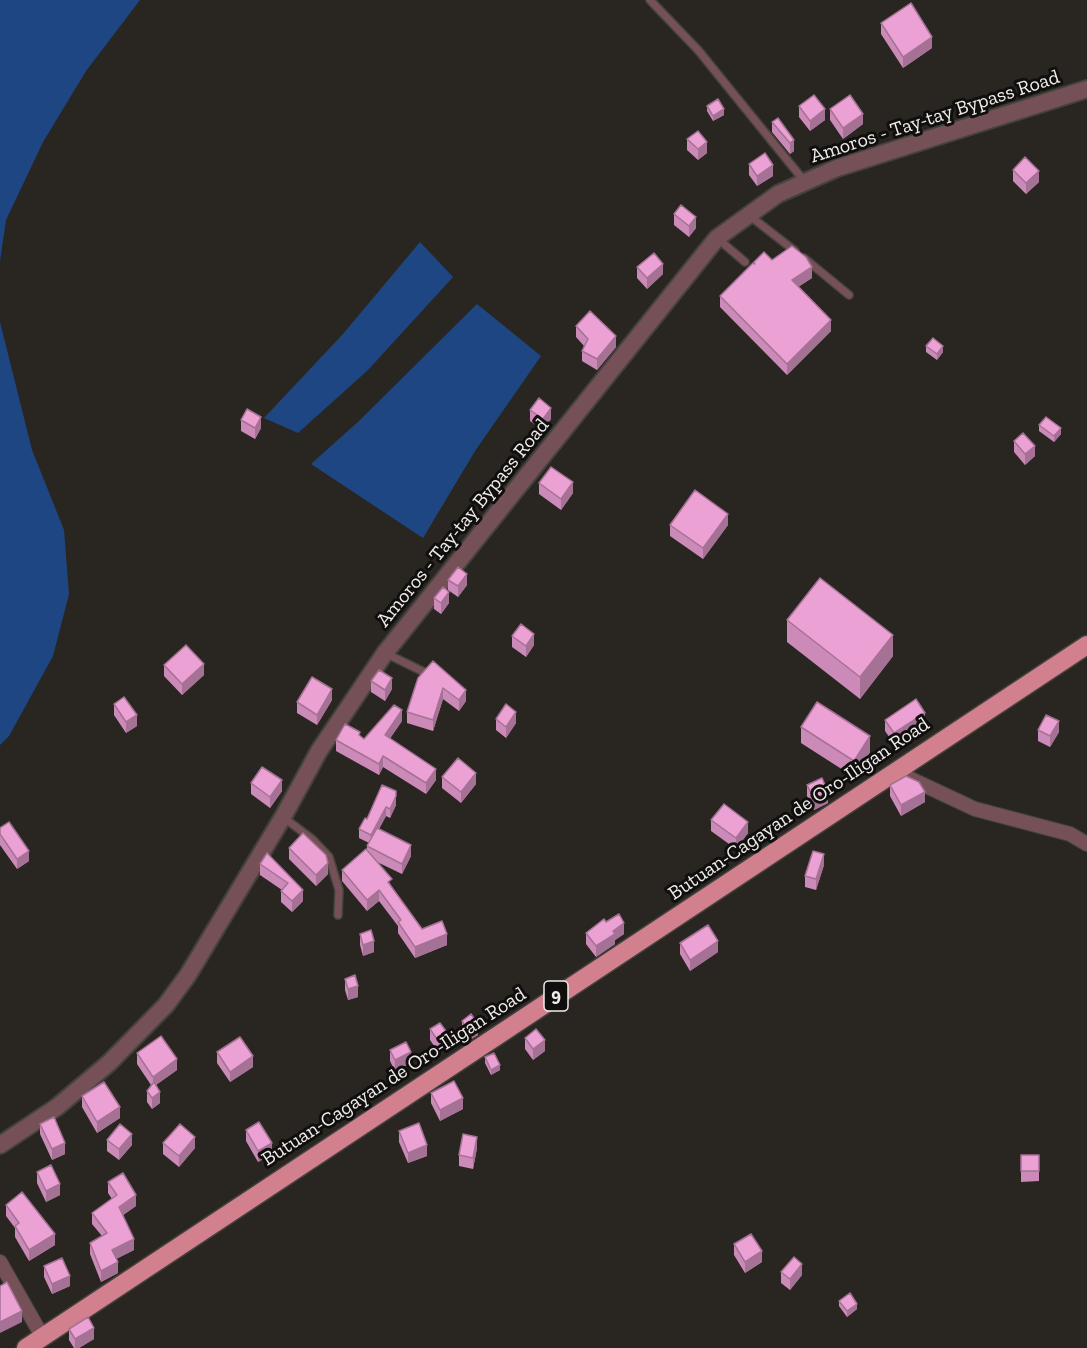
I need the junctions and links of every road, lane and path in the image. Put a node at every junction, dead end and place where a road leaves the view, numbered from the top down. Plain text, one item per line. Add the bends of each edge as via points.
1 (650, 0) edge
2 (1087, 89) edge
3 (805, 182) junction
4 (748, 214) junction
5 (717, 238) junction
6 (745, 261) dead end
7 (849, 296) dead end
8 (1087, 645) edge
9 (385, 653) junction
10 (426, 673) edge
11 (896, 772) junction
12 (283, 817) junction
13 (1087, 844) edge
14 (338, 915) dead end
15 (0, 1145) edge
16 (0, 1262) edge
17 (42, 1336) junction
18 (26, 1348) edge

1 - 3 lane via 699,50
2 - 3 street, Amoros - Tay-tay Bypass Road via 837,168
3 - 4 street, Amoros - Tay-tay Bypass Road
4 - 5 street, Amoros - Tay-tay Bypass Road
4 - 7 lane
5 - 6 lane
5 - 9 street, Amoros - Tay-tay Bypass Road
8 - 11 highway, Butuan-Cagayan de Oro-Iligan Road / 9
9 - 10 lane
9 - 12 street, Amoros - Tay-tay Bypass Road via 320,751
11 - 13 street via 975,809 1070,834
11 - 17 highway, Butuan-Cagayan de Oro-Iligan Road / 9
12 - 14 lane via 329,857 339,890
12 - 15 street, Amoros - Tay-tay Bypass Road via 166,1005 109,1063 57,1107
16 - 17 street
17 - 18 highway, Butuan-Cagayan de Oro-Iligan Road / 9

